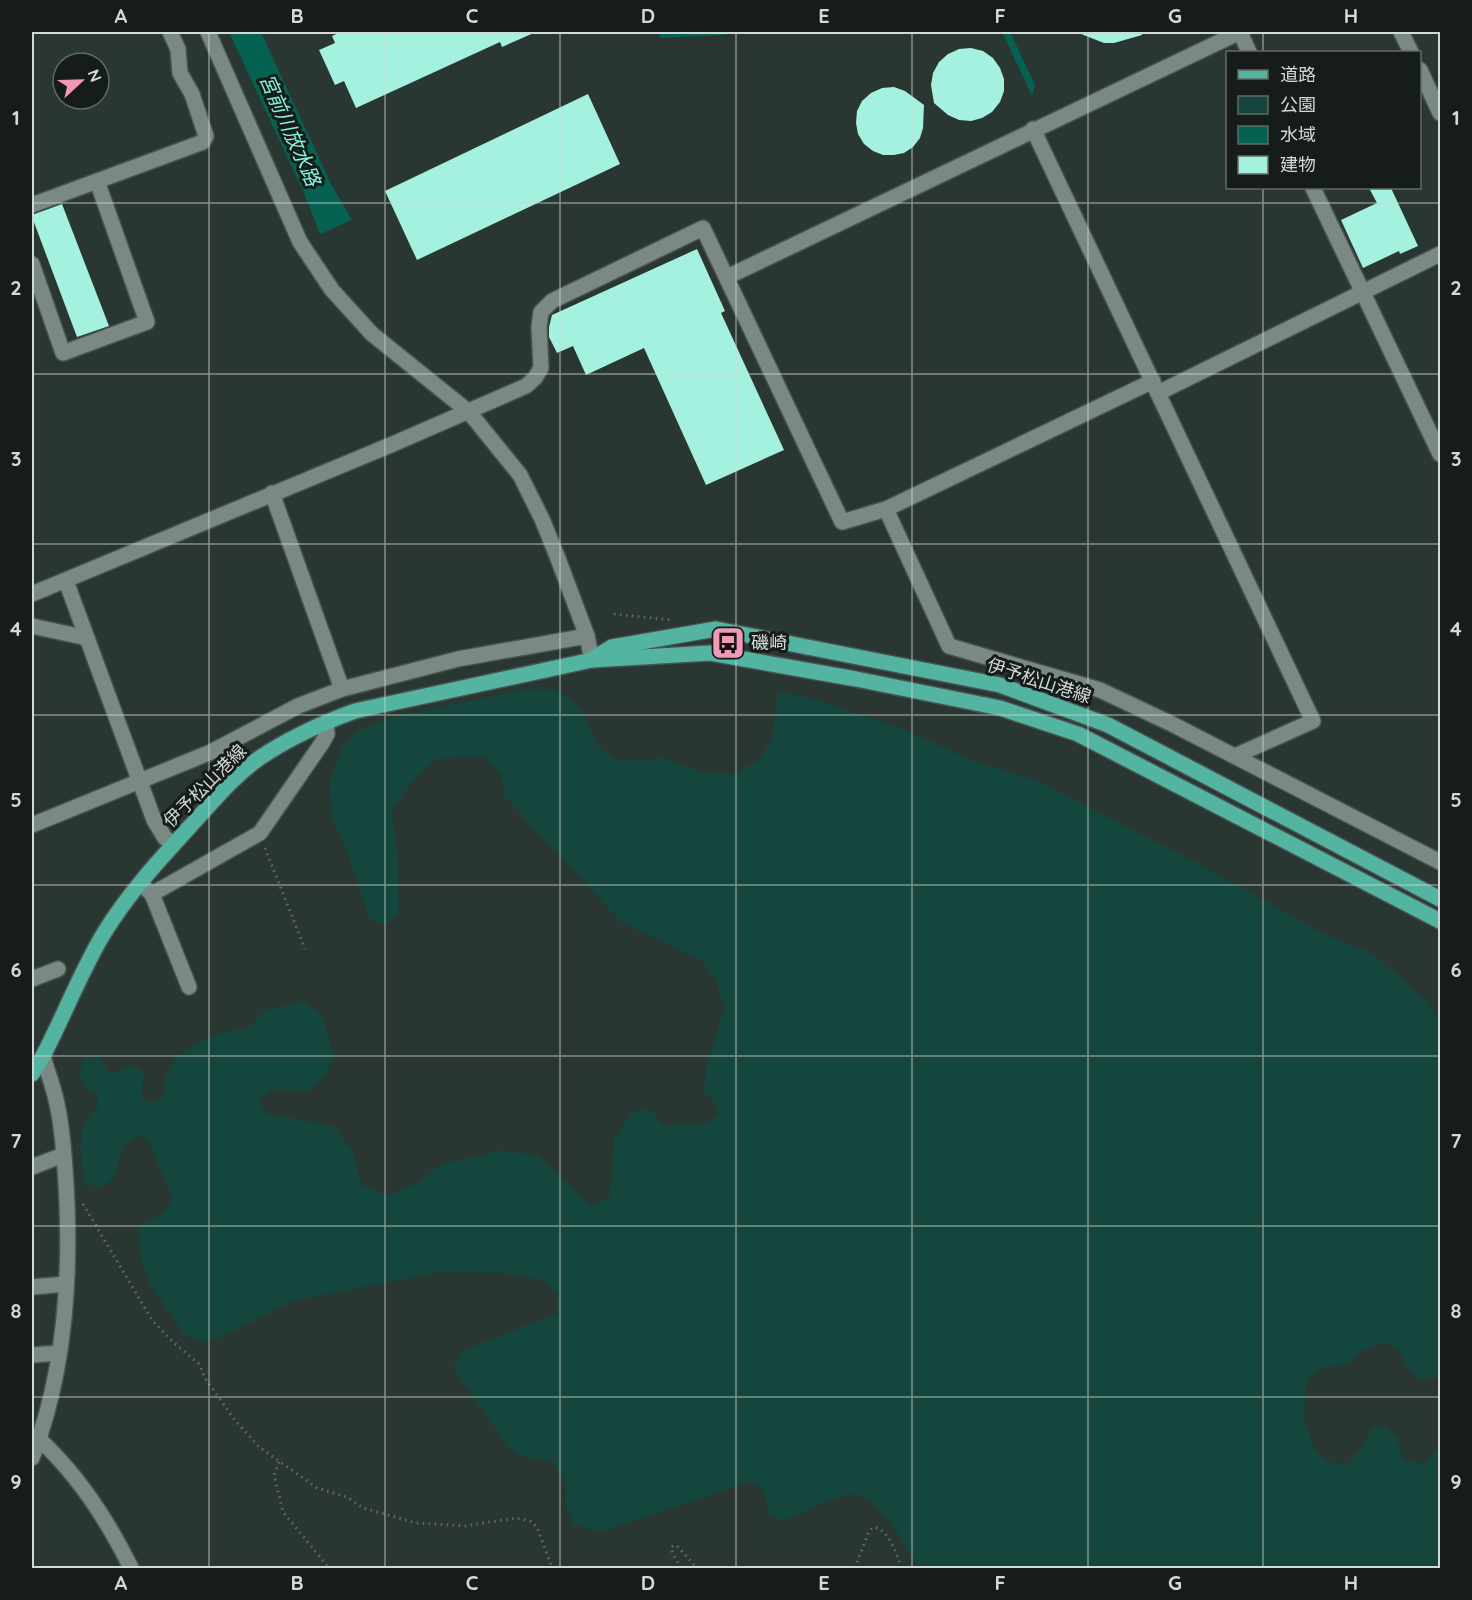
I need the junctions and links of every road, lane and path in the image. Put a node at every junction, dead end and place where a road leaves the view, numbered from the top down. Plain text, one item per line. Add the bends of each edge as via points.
1 (170, 32) edge
2 (208, 32) edge
3 (1240, 32) edge
4 (1401, 32) edge
5 (1249, 51) edge
6 (1410, 51) edge
7 (1421, 74) edge
8 (1440, 113) edge
9 (1033, 129) junction
10 (97, 181) junction
11 (1313, 189) edge
12 (32, 205) edge
13 (1440, 254) edge
14 (32, 264) edge
15 (727, 277) junction
16 (1363, 293) junction
17 (1155, 387) junction
18 (469, 412) junction
19 (1440, 454) edge
20 (272, 493) junction
21 (886, 509) junction
22 (66, 581) junction
23 (32, 594) edge
24 (32, 626) edge
25 (587, 636) junction
26 (87, 638) junction
27 (592, 660) junction
28 (342, 690) junction
29 (326, 722) junction
30 (1235, 756) junction
31 (140, 782) junction
32 (32, 825) edge
33 (260, 833) junction
34 (174, 844) junction
35 (1440, 862) edge
36 (140, 883) junction
37 (152, 894) junction
38 (1440, 899) edge
39 (1440, 921) edge
40 (305, 949) dead end
41 (58, 969) dead end
42 (32, 979) edge
43 (189, 987) dead end
44 (43, 1056) junction
45 (32, 1074) edge
46 (63, 1155) junction
47 (32, 1167) edge
48 (66, 1185) junction
49 (66, 1284) junction
50 (32, 1287) edge
51 (58, 1353) junction
52 (32, 1355) edge
53 (35, 1439) edge
54 (32, 1458) edge
55 (279, 1462) junction
56 (131, 1569) edge
57 (329, 1569) edge
58 (552, 1569) edge
59 (681, 1569) edge
60 (697, 1569) edge
61 (855, 1569) edge
62 (902, 1569) edge

1 - 10 street via 178,49 180,73 192,94 206,136 203,142
2 - 18 street via 300,242 332,290 372,334
3 - 5 street
3 - 9 street
4 - 6 street
7 - 8 street
9 - 15 street
9 - 17 street
10 - 12 street
10 - 14 street via 147,322 63,354
11 - 16 street
13 - 16 street
15 - 18 street via 703,228 552,301 541,312 541,368 536,378
15 - 21 street via 842,522
16 - 17 street
16 - 19 street
17 - 21 street
17 - 30 street via 1313,721
18 - 20 street
18 - 25 street via 520,475 542,519
20 - 22 street
20 - 28 street
21 - 30 street via 949,646 1100,690
22 - 23 street
22 - 26 street
24 - 26 street
25 - 27 street
25 - 28 street via 458,659
26 - 31 street
27 - 29 main road, 伊予松山港線 via 355,711
27 - 38 main road, 伊予松山港線 via 612,647 716,629 1000,685 1108,725
27 - 39 main road, 伊予松山港線 via 710,653 1000,708 1078,734
28 - 31 street via 298,706 211,752
29 - 33 street via 327,734 322,743
29 - 34 main road, 伊予松山港線 via 284,742 235,778
30 - 35 street
31 - 32 street
31 - 34 street via 159,829
33 - 37 street
33 - 40 path
34 - 36 main road, 伊予松山港線
36 - 37 street
36 - 44 main road, 伊予松山港線 via 104,933
37 - 43 street
41 - 42 street
44 - 45 main road, 伊予松山港線
44 - 46 street via 57,1101
46 - 47 street
46 - 48 street
48 - 49 street
48 - 55 path via 80,1199 152,1320 199,1364 234,1419
49 - 50 street
49 - 51 street
51 - 52 street
51 - 53 street
53 - 54 street
53 - 56 street via 56,1454 113,1533
55 - 57 path via 274,1475 283,1512
55 - 58 path via 317,1488 347,1497 363,1508 416,1523 465,1527 516,1518 530,1521 537,1527
59 - 60 path via 673,1554 674,1545
61 - 62 path via 873,1527 886,1534

